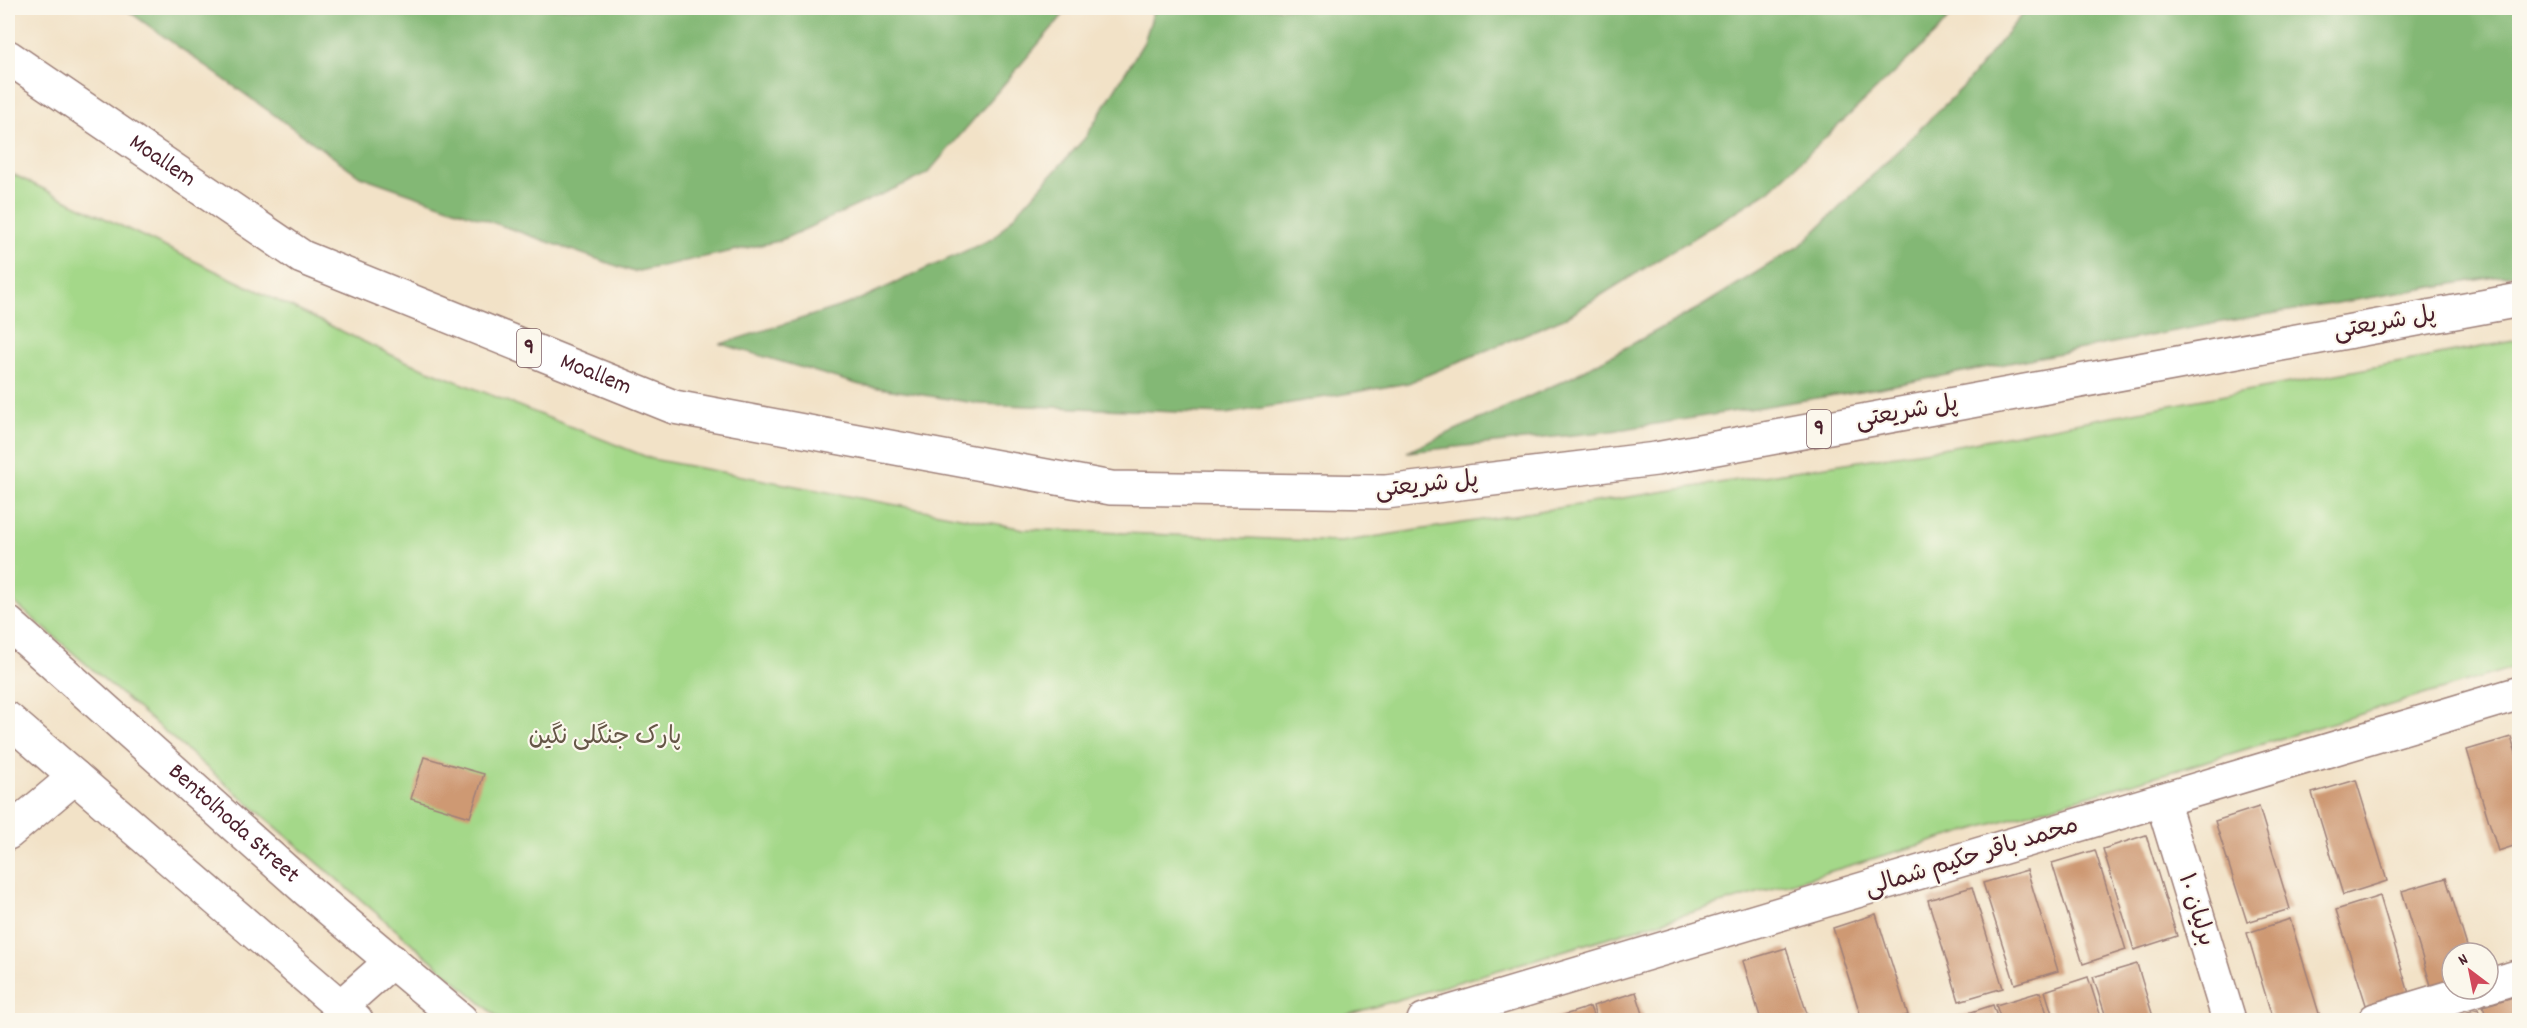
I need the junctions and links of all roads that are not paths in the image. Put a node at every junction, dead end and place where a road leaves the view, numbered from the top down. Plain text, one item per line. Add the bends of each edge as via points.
1 (8, 57) edge
2 (2520, 300) edge
3 (8, 623) edge
4 (2520, 693) edge
5 (8, 719) edge
6 (75, 777) junction
7 (2162, 800) junction
8 (8, 833) edge
9 (392, 961) junction
10 (2520, 976) edge
11 (2500, 982) edge
12 (2440, 1000) edge
13 (1460, 1015) edge
14 (339, 1016) edge
15 (461, 1020) edge
16 (1424, 1020) edge
17 (2229, 1020) edge
18 (2375, 1020) edge

1 - 2 main road, پل شریعتی / 9 via 302,257 674,407 1111,488 1386,492 1656,459
3 - 9 main road, Bentolhoda Street
4 - 7 main road, محمد باقر حکیم شمالی
5 - 6 main road
6 - 8 main road
6 - 14 main road
7 - 13 main road, محمد باقر حکیم شمالی
7 - 17 main road, برلیان ۱۰
9 - 14 main road
9 - 15 main road, Bentolhoda Street
10 - 11 main road
12 - 18 main road
13 - 16 main road, محمد باقر حکیم شمالی

